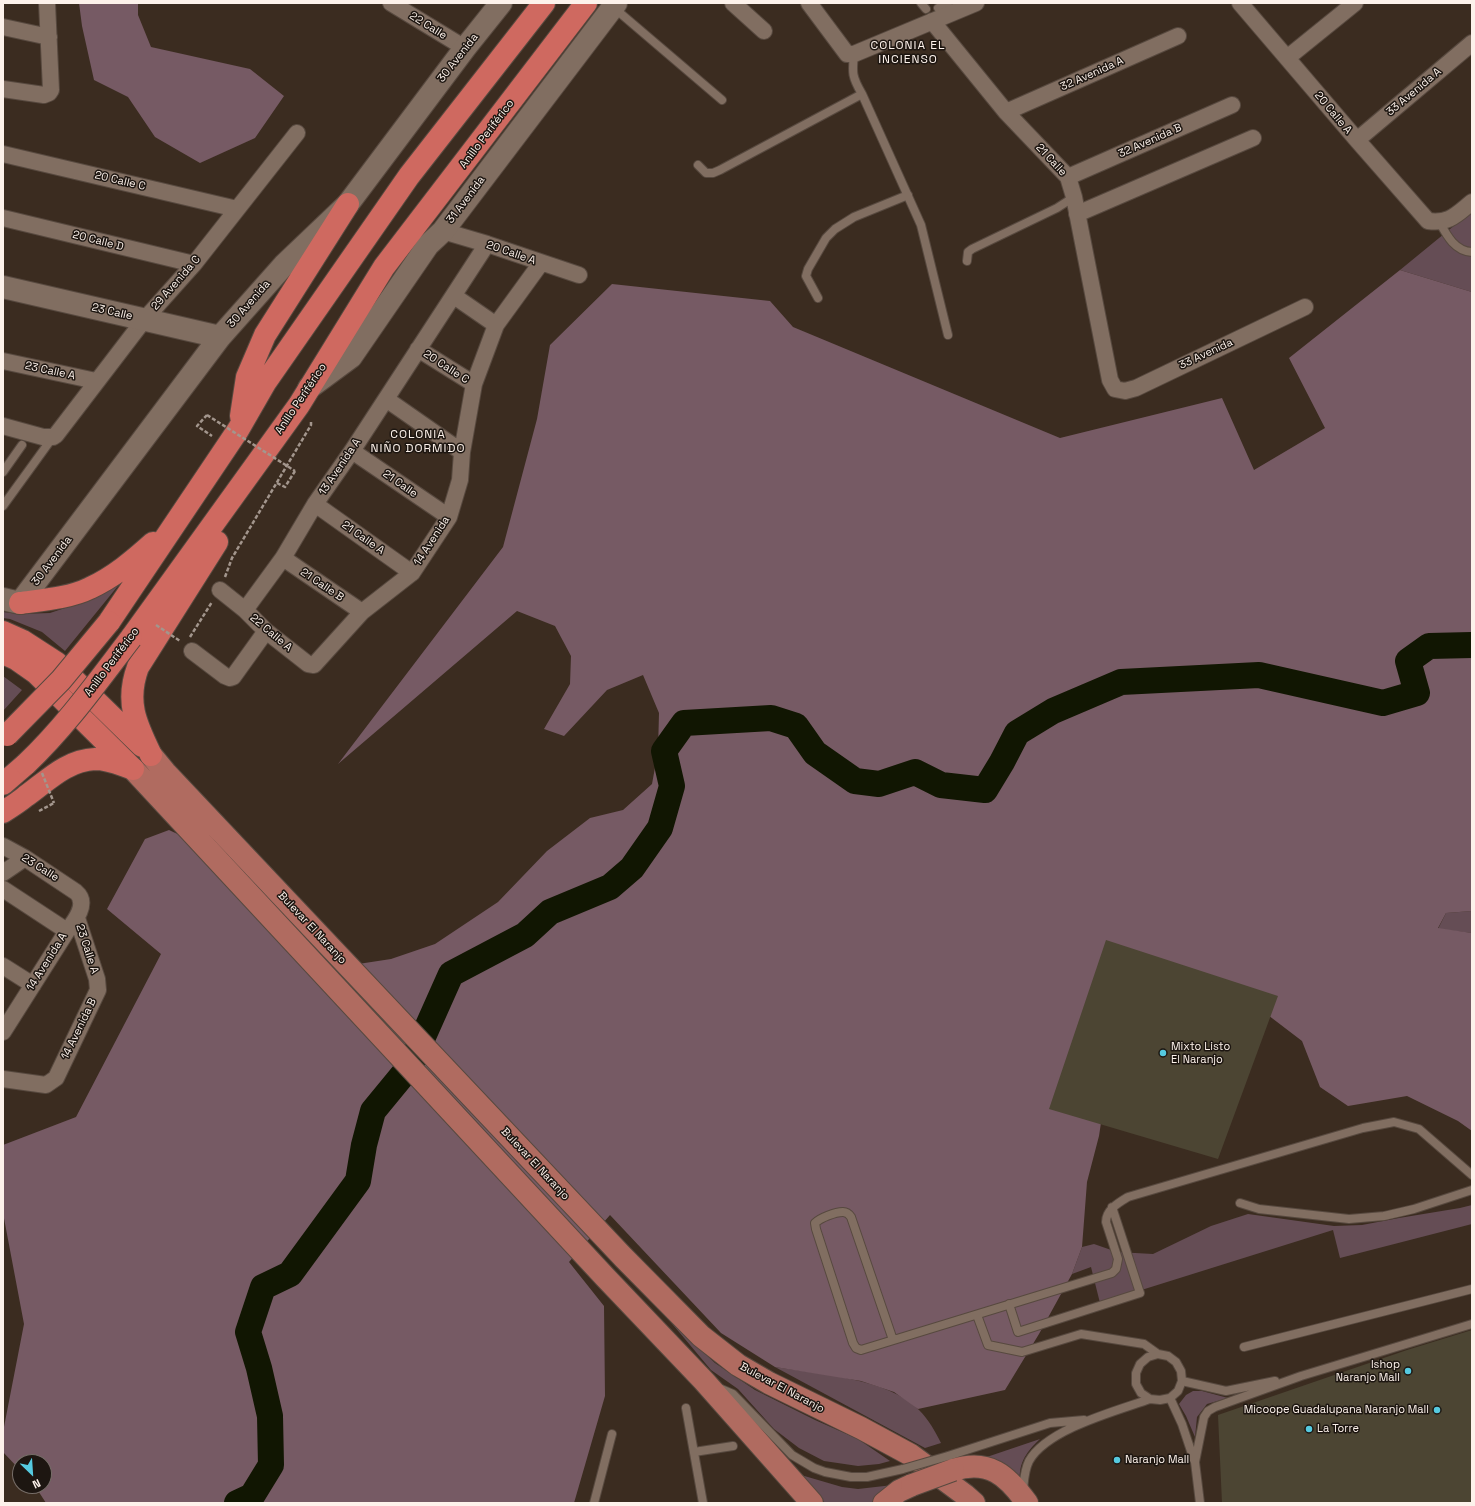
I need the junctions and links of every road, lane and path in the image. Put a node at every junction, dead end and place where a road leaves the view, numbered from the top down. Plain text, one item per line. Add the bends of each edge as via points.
1 (47, 3) edge
2 (392, 3) edge
3 (501, 3) edge
4 (544, 3) edge
5 (586, 3) edge
6 (733, 3) edge
7 (809, 3) edge
8 (948, 3) edge
9 (976, 3) edge
10 (1240, 3) edge
11 (1355, 3) edge
12 (614, 5) edge
13 (929, 10) edge
14 (3, 27) edge
15 (764, 31) dead end
16 (1178, 36) dead end
17 (48, 37) junction
18 (1472, 43) edge
19 (465, 48) junction
20 (854, 54) junction
21 (1287, 58) junction
22 (3, 89) edge
23 (862, 94) junction
24 (722, 100) dead end
25 (1232, 105) dead end
26 (1006, 112) junction
27 (297, 133) dead end
28 (1253, 138) dead end
29 (1357, 140) junction
30 (3, 154) edge
31 (698, 165) dead end
32 (1068, 177) junction
33 (908, 195) junction
34 (1074, 197) junction
35 (1472, 202) edge
36 (348, 204) junction
37 (237, 209) junction
38 (1078, 214) junction
39 (3, 218) edge
40 (1434, 222) junction
41 (443, 231) junction
42 (487, 244) junction
43 (1472, 252) edge
44 (967, 261) dead end
45 (541, 263) junction
46 (194, 264) junction
47 (579, 275) dead end
48 (3, 287) edge
49 (454, 296) junction
50 (818, 298) dead end
51 (1305, 307) dead end
52 (144, 320) junction
53 (496, 325) junction
54 (948, 335) dead end
55 (220, 337) junction
56 (418, 349) junction
57 (3, 361) edge
58 (1110, 380) joint
59 (96, 381) junction
60 (474, 384) junction
61 (309, 388) junction
62 (386, 399) junction
63 (311, 418) dead end
64 (3, 426) edge
65 (197, 426) dead end
66 (238, 430) junction
67 (55, 436) junction
68 (22, 445) dead end
69 (352, 451) junction
70 (462, 452) junction
71 (263, 454) junction
72 (3, 472) edge
73 (277, 483) junction
74 (315, 504) junction
75 (3, 506) edge
76 (449, 517) junction
77 (175, 524) junction
78 (283, 558) junction
79 (412, 573) junction
80 (220, 590) junction
81 (12, 601) edge
82 (245, 610) junction
83 (362, 612) junction
84 (156, 625) dead end
85 (266, 630) junction
86 (3, 632) edge
87 (180, 641) dead end
88 (190, 647) joint
89 (3, 653) edge
90 (322, 658) joint
91 (5, 737) edge
92 (151, 755) junction
93 (33, 757) junction
94 (133, 769) junction
95 (3, 784) edge
96 (54, 803) dead end
97 (3, 812) edge
98 (3, 846) edge
99 (25, 858) junction
100 (3, 873) edge
101 (3, 889) edge
102 (76, 892) joint
103 (77, 918) junction
104 (67, 931) junction
105 (3, 966) edge
106 (97, 979) joint
107 (33, 985) junction
108 (3, 1032) edge
109 (3, 1080) edge
110 (1472, 1175) edge
111 (1472, 1190) edge
112 (1240, 1203) dead end
113 (1112, 1207) junction
114 (1472, 1289) edge
115 (1009, 1304) junction
116 (976, 1315) junction
117 (1472, 1324) edge
118 (893, 1340) junction
119 (1244, 1347) dead end
120 (1158, 1354) junction
121 (1301, 1376) junction
122 (704, 1381) junction
123 (1182, 1381) junction
124 (1170, 1398) junction
125 (1150, 1399) junction
126 (686, 1408) dead end
127 (1089, 1420) junction
128 (612, 1434) dead end
129 (733, 1446) dead end
130 (694, 1452) junction
131 (1195, 1462) junction
132 (950, 1463) junction
133 (908, 1477) junction
134 (1025, 1500) edge
135 (594, 1503) edge
136 (703, 1503) edge
137 (812, 1503) edge
138 (884, 1503) edge
139 (974, 1503) edge
140 (1200, 1503) edge

1 - 17 street
2 - 19 street, 22 Calle
3 - 19 street, 30 Avenida
4 - 66 highway via 409,176 265,383
5 - 61 highway, Anillo Periférico via 384,267
6 - 15 street
7 - 20 street via 843,50 847,54
8 - 13 lane
9 - 13 street
10 - 21 street, 20 Calle A
11 - 21 street
12 - 24 lane
12 - 41 street, 31 Avenida
13 - 20 street
13 - 26 street, 21 Calle
14 - 17 street
16 - 26 street, 32 Avenida A
17 - 22 street via 49,93 44,95
18 - 29 street, 33 Avenida A
19 - 36 street, 30 Avenida
20 - 23 lane via 852,71
21 - 29 street, 20 Calle A
23 - 31 lane via 720,170 706,172
23 - 33 lane
25 - 32 street, 32 Avenida B
26 - 32 street, 21 Calle
27 - 37 street, 29 Avenida C
28 - 38 street
29 - 40 street, 20 Calle A
30 - 37 street, 20 Calle C
32 - 34 street, 21 Calle
33 - 50 lane via 854,217 826,238 806,276
33 - 54 lane via 921,225
34 - 38 street, 21 Calle
34 - 44 lane via 1057,208 972,249 968,252
35 - 40 street via 1450,219
36 - 55 street, 30 Avenida via 284,264
36 - 66 highway via 265,335 247,377
37 - 46 street, 29 Avenida C
38 - 58 street, 21 Calle
39 - 46 street, 20 Calle D
40 - 43 lane via 1453,244
41 - 42 street, 20 Calle A
41 - 61 street, 31 Avenida via 428,245 351,357
42 - 45 street, 20 Calle A
42 - 49 street, 13 Avenida A
45 - 47 street, 20 Calle A
45 - 53 street, 14 Avenida
46 - 52 street, 29 Avenida C
48 - 52 street, 23 Calle
49 - 53 street
49 - 56 street, 13 Avenida A
51 - 58 street, 33 Avenida via 1136,388 1125,391 1115,389
52 - 55 street, 23 Calle
52 - 59 street, 29 Avenida C
53 - 60 street, 14 Avenida
55 - 81 street, 30 Avenida
56 - 60 street, 20 Calle C
56 - 62 street, 13 Avenida A
57 - 59 street, 23 Calle A
59 - 67 street, 29 Avenida C
60 - 70 street, 14 Avenida
61 - 71 highway, Anillo Periférico
62 - 69 street, 13 Avenida A
62 - 70 street
63 - 73 path via 311,425
64 - 67 street via 43,437
65 - 73 path, bridge via 207,414 295,471 285,487
66 - 77 highway
67 - 75 lane
68 - 72 lane
69 - 74 street, 13 Avenida A
69 - 76 street, 21 Calle
70 - 76 street, 14 Avenida via 460,480
71 - 92 highway via 235,512 136,672 132,707
71 - 93 highway, Anillo Periférico, bridge via 131,638 82,702
73 - 80 path via 232,558
74 - 78 street, 13 Avenida A
74 - 79 street, 21 Calle A
76 - 79 street, 14 Avenida
77 - 81 highway via 128,564 90,589 49,600
77 - 91 highway, bridge via 109,622 61,680
78 - 82 street, 13 Avenida A
78 - 83 street, 21 Calle B
79 - 83 street, 14 Avenida
80 - 82 street, 22 Calle A
80 - 88 path
82 - 85 street, 22 Calle A
83 - 90 street, 14 Avenida
84 - 87 path, bridge
85 - 88 street via 236,674 230,678
85 - 90 street, 22 Calle A via 308,664 314,665
86 - 92 highway via 23,641 56,663
89 - 94 highway via 36,673
92 - 139 main road, Bulevar El Naranjo via 623,1257 701,1336 738,1365 769,1383 861,1428 911,1456
93 - 95 highway, Anillo Periférico
93 - 96 path, bridge via 45,755 38,763
94 - 97 highway via 103,760 77,763 57,772
94 - 122 main road, Bulevar El Naranjo
98 - 99 street, 23 Calle
99 - 100 street
99 - 102 street, 23 Calle
101 - 104 street, 23 Calle A
102 - 103 street, 14 Avenida A via 82,900
103 - 104 street, 14 Avenida A
103 - 106 street, 23 Calle A
104 - 107 street, 14 Avenida A
105 - 107 street
106 - 109 street, 14 Avenida B via 98,990 56,1078 46,1085
107 - 108 street, 14 Avenida A
110 - 113 lane via 1419,1129 1394,1122 1363,1128 1128,1197
111 - 112 lane via 1414,1209 1384,1216 1348,1219 1259,1209
113 - 115 lane via 1106,1216 1118,1259 1116,1269 1112,1273
113 - 115 lane via 1140,1293 1018,1332
114 - 119 lane
115 - 116 lane
116 - 118 lane
116 - 120 lane via 988,1345 1022,1352 1081,1334 1144,1344
117 - 121 lane
118 - 118 lane via 861,1350 856,1348 816,1229 815,1223 819,1219 842,1212 851,1216
120 - 123 lane via 1168,1356 1176,1362 1181,1371
120 - 125 lane via 1148,1357 1140,1364 1136,1373 1136,1384 1141,1393
121 - 123 lane via 1226,1391
121 - 131 lane via 1208,1411 1204,1417
122 - 133 lane via 733,1394 792,1455 814,1468 856,1477
122 - 137 main road, Bulevar El Naranjo
123 - 124 lane via 1178,1391
124 - 125 lane
124 - 131 lane
125 - 127 lane
126 - 130 lane
127 - 132 lane via 1050,1423
127 - 134 lane via 1053,1438 1038,1449 1025,1470
128 - 135 lane
129 - 130 lane
130 - 136 lane
131 - 140 lane
132 - 133 main road, bridge
132 - 134 main road via 990,1468 1006,1477
133 - 138 main road via 899,1491

